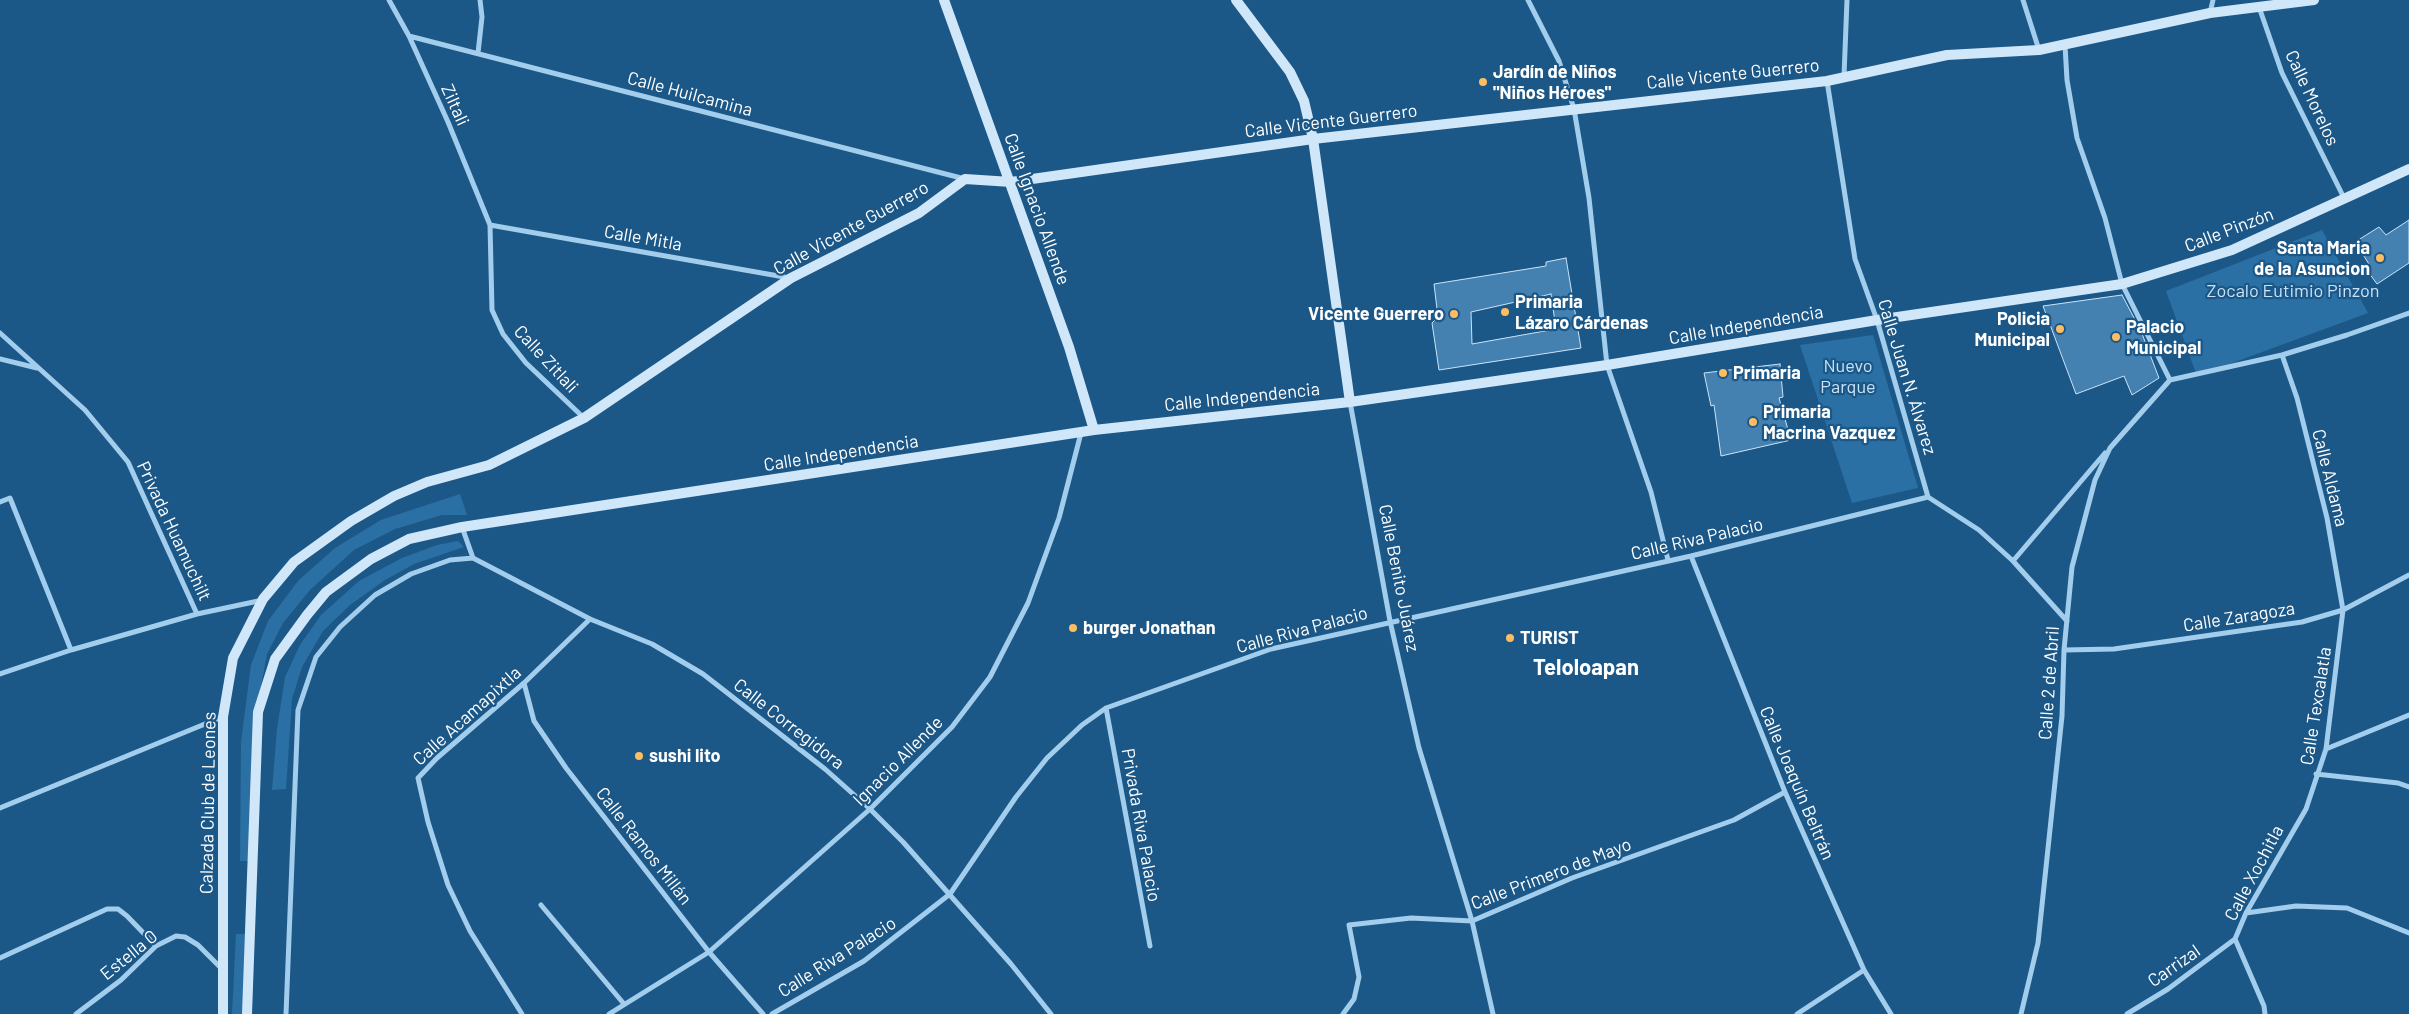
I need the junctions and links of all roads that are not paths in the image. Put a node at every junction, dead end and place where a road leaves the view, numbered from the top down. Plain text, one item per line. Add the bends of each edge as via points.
1 (389, 0) edge
2 (480, 0) edge
3 (944, 0) edge
4 (1236, 0) edge
5 (1528, 0) edge
6 (1847, 0) edge
7 (2024, 0) edge
8 (2212, 0) edge
9 (2314, 0) edge
10 (2259, 7) junction
11 (2210, 13) junction
12 (408, 36) junction
13 (2065, 45) junction
14 (2039, 50) junction
15 (478, 53) junction
16 (1844, 76) junction
17 (1827, 81) junction
18 (1574, 109) junction
19 (1313, 139) junction
20 (2409, 170) edge
21 (965, 179) junction
22 (1011, 182) junction
23 (2344, 199) junction
24 (490, 225) junction
25 (791, 278) junction
26 (2122, 284) junction
27 (2409, 313) edge
28 (1877, 320) junction
29 (0, 333) edge
30 (2282, 355) junction
31 (0, 359) edge
32 (1607, 365) junction
33 (38, 368) junction
34 (2170, 380) junction
35 (1350, 402) junction
36 (584, 418) junction
37 (1094, 430) junction
38 (1082, 433) junction
39 (2110, 448) junction
40 (1928, 497) junction
41 (0, 502) edge
42 (351, 521) joint
43 (462, 527) junction
44 (1691, 556) junction
45 (473, 558) junction
46 (1668, 560) junction
47 (2013, 561) junction
48 (2409, 575) edge
49 (263, 599) junction
50 (2343, 610) junction
51 (197, 614) junction
52 (590, 619) junction
53 (1390, 621) junction
54 (2067, 621) junction
55 (71, 650) junction
56 (2064, 650) junction
57 (0, 674) edge
58 (524, 683) junction
59 (1106, 708) junction
60 (2409, 715) edge
61 (223, 717) junction
62 (2326, 749) junction
63 (2316, 774) junction
64 (2409, 787) edge
65 (1785, 792) junction
66 (0, 808) edge
67 (870, 809) junction
68 (950, 894) junction
69 (541, 905) dead end
70 (2246, 913) junction
71 (1472, 921) junction
72 (2409, 933) edge
73 (2235, 939) junction
74 (156, 946) junction
75 (1150, 946) dead end
76 (709, 952) junction
77 (0, 958) edge
78 (1864, 970) junction
79 (224, 971) junction
80 (624, 1004) junction
81 (76, 1014) edge
82 (223, 1014) edge
83 (247, 1014) edge
84 (286, 1014) edge
85 (522, 1014) edge
86 (609, 1014) edge
87 (763, 1014) edge
88 (772, 1014) edge
89 (1051, 1014) edge
90 (1343, 1014) edge
91 (1493, 1014) edge
92 (1797, 1014) edge
93 (1891, 1014) edge
94 (2021, 1014) edge
95 (2127, 1014) edge
96 (2265, 1014) edge

1 - 12 street, Ziltali
2 - 15 street via 482,18
3 - 22 main road, Calle Ignacio Allende
4 - 19 main road, Calle Benito Juárez via 1290,72 1304,101
5 - 18 street via 1559,61
6 - 16 street
7 - 14 street
8 - 11 street
9 - 10 main road, Calle Vicente Guerrero
10 - 11 main road, Calle Vicente Guerrero
10 - 23 street, Calle Morelos via 2282,73
11 - 13 main road, Calle Vicente Guerrero
12 - 15 street, Calle Huilcamina
12 - 24 street, Ziltali
13 - 14 main road, Calle Vicente Guerrero
13 - 26 street via 2077,138 2105,218
14 - 16 main road, Calle Vicente Guerrero via 1947,55
15 - 21 street, Calle Huilcamina
16 - 17 main road, Calle Vicente Guerrero
17 - 18 main road, Calle Vicente Guerrero
17 - 28 street, Calle Juan N. Álvarez via 1855,259
18 - 19 main road, Calle Vicente Guerrero
18 - 32 street via 1589,198
19 - 22 main road, Calle Vicente Guerrero
19 - 35 main road, Calle Benito Juárez
20 - 23 main road, Calle Pinzón
21 - 22 main road, Calle Vicente Guerrero
21 - 25 main road, Calle Vicente Guerrero via 919,213
22 - 37 main road, Calle Ignacio Allende via 1069,347
23 - 26 main road, Calle Pinzón via 2232,250
24 - 25 street, Calle Mitla
24 - 36 street, Calle Zitlali via 492,310 503,334 526,363
25 - 36 main road, Calle Vicente Guerrero
26 - 28 main road, Calle Independencia
26 - 34 street
27 - 30 street
28 - 32 main road, Calle Independencia
28 - 40 street, Calle Juan N. Álvarez
29 - 33 street, Privada Huamuchilt
30 - 34 street
30 - 50 street, Calle Aldama via 2297,398 2327,518
31 - 33 street, Privada Huamuchilt
32 - 35 main road, Calle Independencia
32 - 46 street via 1651,492
33 - 51 street, Privada Huamuchilt via 85,410 128,462
34 - 39 street, Calle 2 de Abril
35 - 37 main road, Calle Independencia
35 - 53 street, Calle Benito Juárez
36 - 42 main road, Calle Vicente Guerrero via 489,465 427,482 394,496
37 - 38 main road, Calle Independencia
38 - 43 main road, Calle Independencia
38 - 67 street, Ignacio Allende via 1059,518 1028,603 990,677 952,727
39 - 47 street
39 - 54 street, Calle 2 de Abril via 2096,480 2072,567
40 - 44 street, Calle Riva Palacio
40 - 47 street via 1971,524
41 - 55 street via 10,498
42 - 49 main road, Calzada Club de Leones via 294,562
43 - 45 street
43 - 83 main road, Calle Independencia via 409,540 371,559 326,592 274,659 258,712
44 - 46 street, Calle Riva Palacio
44 - 65 street, Calle Joaquín Beltrán
45 - 52 street, Calle Corregidora
45 - 84 street via 450,560 411,574 375,595 340,627 316,657 298,710
46 - 53 street, Calle Riva Palacio
47 - 54 street
48 - 50 street, Calle Zaragoza
49 - 51 street, Privada Huamuchilt
49 - 61 main road, Calzada Club de Leones via 233,658
50 - 56 street, Calle Zaragoza via 2302,622 2190,639 2114,649
50 - 62 street, Calle Texcalatla
51 - 55 street
52 - 58 street, Calle Acamapixtla
52 - 67 street, Calle Corregidora via 652,644 704,674
53 - 59 street, Calle Riva Palacio via 1271,648
53 - 71 street, Calle Benito Juárez via 1419,748
54 - 56 street, Calle 2 de Abril
55 - 57 street
56 - 94 street, Calle 2 de Abril via 2062,716 2038,943
58 - 76 street, Calle Ramos Millán via 534,721 566,768
58 - 85 street, Calle Acamapixtla via 418,778 448,885 470,931
59 - 68 street, Calle Riva Palacio via 1082,725 1047,758 1016,797
59 - 75 street, Privada Riva Palacio
60 - 62 street
61 - 66 street
61 - 79 main road, Calzada Club de Leones
62 - 63 street, Calle Texcalatla
63 - 64 street, Calle Texcalatla via 2398,782
63 - 70 street, Calle Xochitla via 2306,809
65 - 71 street, Calle Primero de Mayo via 1734,820 1572,878
65 - 78 street, Calle Joaquín Beltrán
67 - 68 street, Calle Corregidora
67 - 76 street, Ignacio Allende
68 - 88 street, Calle Riva Palacio via 864,961
68 - 89 street, Calle Corregidora
69 - 80 street
70 - 72 street via 2296,906 2347,908
70 - 73 street, Calle Xochitla
71 - 90 street, Calle Primero de Mayo via 1411,918 1349,924 1359,977 1354,999
71 - 91 street, Calle Benito Juárez
73 - 95 street, Carrizal via 2168,990
73 - 96 street, Calle Xochitla
74 - 77 street via 118,909 107,909
74 - 79 street, Estella O via 176,936 185,937 198,945
74 - 81 street, Estella O via 121,980
76 - 80 street, Ignacio Allende
76 - 87 street, Calle Ramos Millán
78 - 92 street
78 - 93 street, Calle Joaquín Beltrán
79 - 82 main road, Calzada Club de Leones
80 - 86 street, Ignacio Allende

